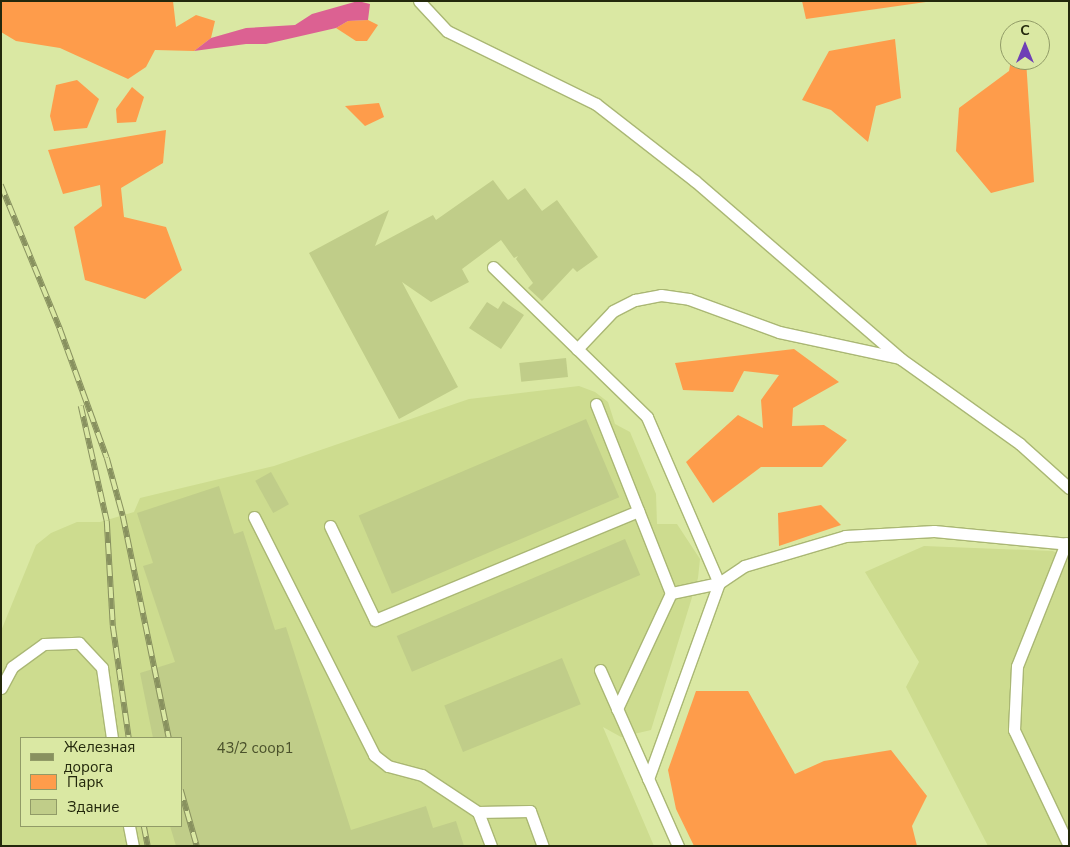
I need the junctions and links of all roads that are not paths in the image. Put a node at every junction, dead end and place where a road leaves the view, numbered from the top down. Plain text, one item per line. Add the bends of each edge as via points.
1 (419, 1) edge
2 (493, 267) dead end
3 (577, 349) junction
4 (901, 359) junction
5 (596, 404) dead end
6 (1069, 488) edge
7 (638, 511) junction
8 (254, 518) dead end
9 (330, 526) dead end
10 (1067, 543) edge
11 (719, 583) junction
12 (671, 593) junction
13 (600, 670) dead end
14 (1, 688) edge
15 (617, 709) junction
16 (112, 737) edge
17 (648, 779) junction
18 (478, 812) junction
19 (129, 827) edge
20 (133, 846) edge
21 (491, 846) edge
22 (543, 846) edge
23 (678, 846) edge
24 (1068, 846) edge

1 - 4 lane via 447,31 596,104 696,181
2 - 3 lane
3 - 4 lane via 613,312 635,300 661,295 689,299 779,332
3 - 11 lane via 646,417
4 - 6 lane via 1020,444
5 - 7 lane
7 - 9 lane via 375,620
7 - 12 lane
8 - 18 lane via 374,755 388,766 422,775
10 - 11 lane via 934,531 845,536 744,566
10 - 24 lane via 1017,666 1014,730
11 - 12 lane
11 - 17 lane
12 - 15 lane
13 - 15 lane
14 - 16 lane via 12,667 44,644 79,643 102,668
15 - 17 lane
17 - 23 lane
18 - 21 lane
18 - 22 lane via 530,811
19 - 20 lane

